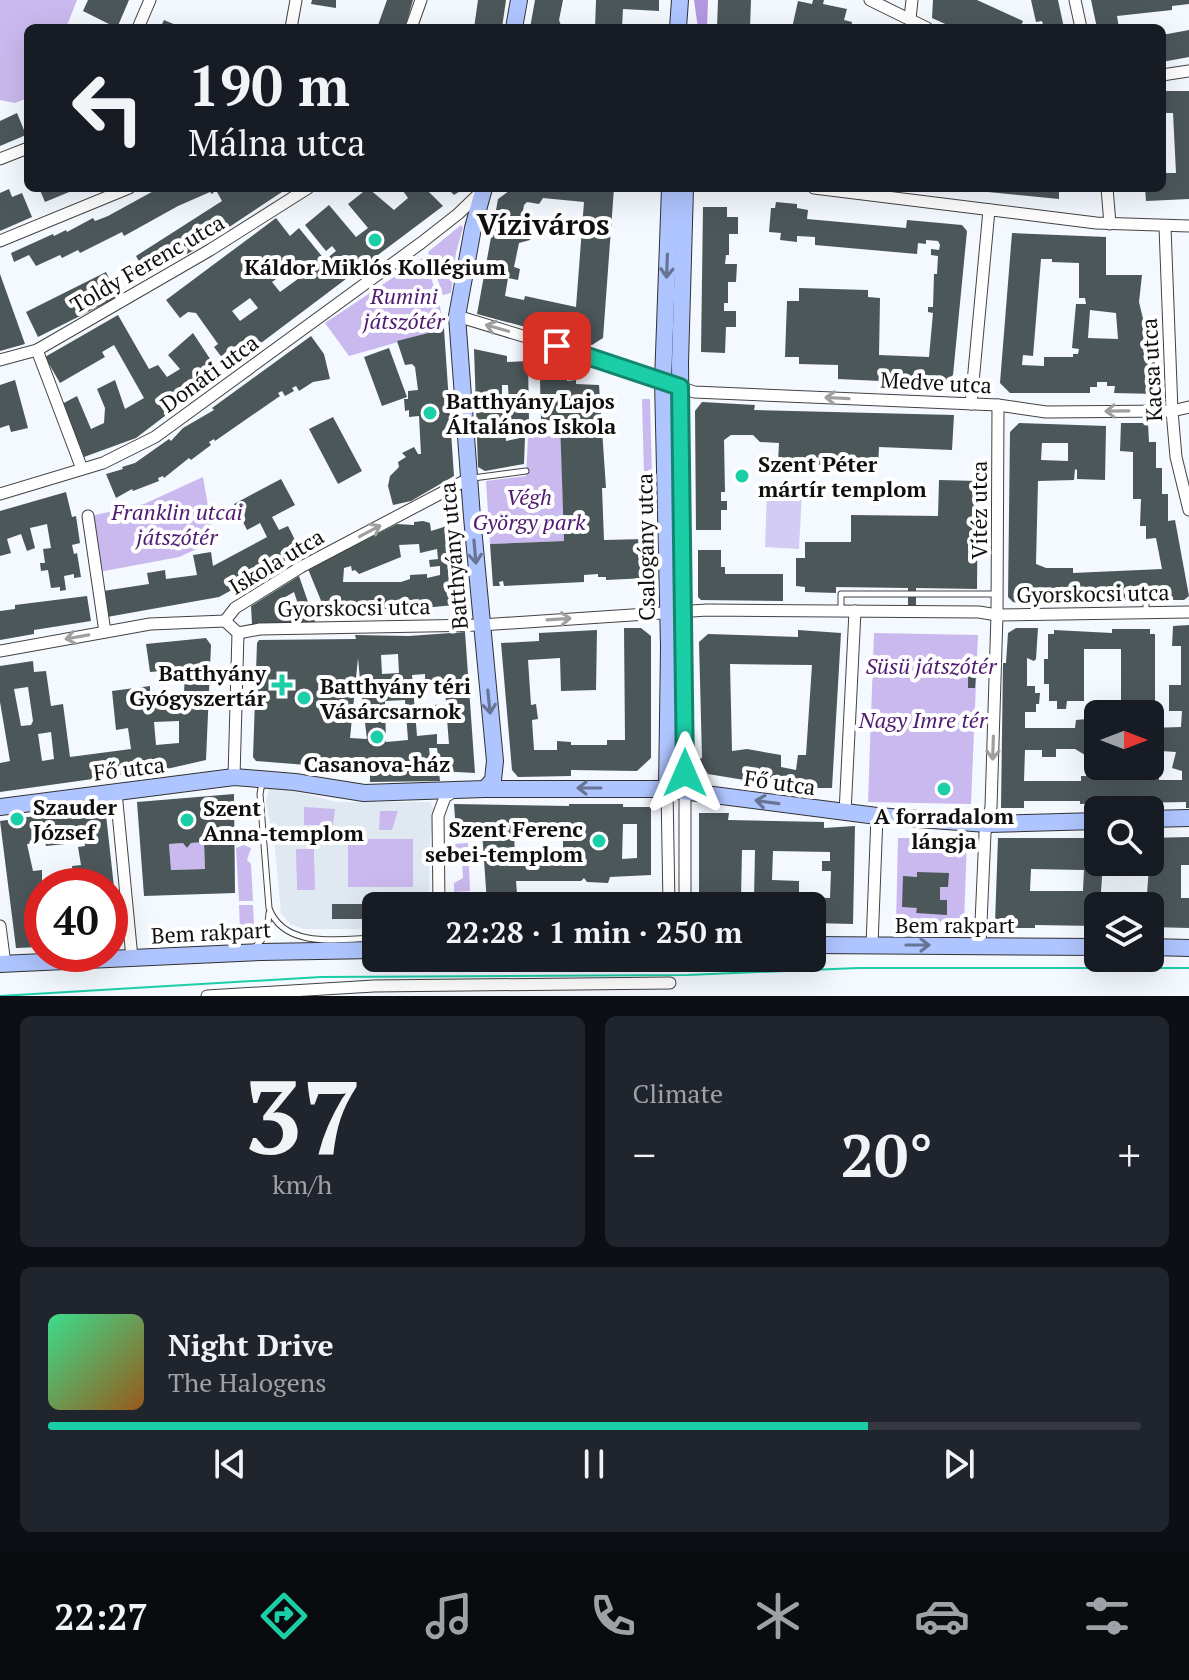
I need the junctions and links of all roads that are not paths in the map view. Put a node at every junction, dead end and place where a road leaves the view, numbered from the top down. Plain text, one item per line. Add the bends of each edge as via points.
1 (150, 0) edge
2 (296, 0) edge
3 (421, 0) edge
4 (519, 0) edge
5 (682, 0) edge
6 (870, 0) edge
7 (912, 0) edge
8 (1075, 0) edge
9 (910, 19) junction
10 (140, 24) edge
11 (292, 24) edge
12 (412, 24) edge
13 (515, 24) edge
14 (679, 24) edge
15 (919, 24) edge
16 (1080, 24) edge
17 (1189, 71) edge
18 (1166, 74) edge
19 (24, 150) edge
20 (0, 159) edge
21 (119, 192) edge
22 (302, 192) edge
23 (481, 192) edge
24 (483, 192) edge
25 (670, 192) edge
26 (685, 192) edge
27 (846, 192) edge
28 (1107, 192) edge
29 (989, 210) junction
30 (1110, 224) junction
31 (1189, 226) edge
32 (1165, 227) junction
33 (0, 241) edge
34 (457, 316) junction
35 (37, 350) junction
36 (0, 360) edge
37 (663, 381) junction
38 (680, 387) junction
39 (971, 404) junction
40 (998, 405) junction
41 (1189, 407) edge
42 (1172, 411) junction
43 (82, 469) junction
44 (526, 471) dead end
45 (468, 479) junction
46 (0, 494) edge
47 (1189, 510) edge
48 (88, 516) dead end
49 (997, 594) junction
50 (1146, 599) dead end
51 (841, 611) junction
52 (855, 611) junction
53 (676, 612) junction
54 (1189, 612) edge
55 (1146, 613) junction
56 (997, 615) junction
57 (225, 621) junction
58 (481, 625) junction
59 (105, 632) junction
60 (238, 633) junction
61 (0, 651) edge
62 (234, 777) junction
63 (264, 779) junction
64 (485, 789) junction
65 (667, 789) junction
66 (685, 790) junction
67 (455, 791) junction
68 (116, 792) junction
69 (0, 807) edge
70 (845, 813) junction
71 (877, 816) junction
72 (1189, 818) edge
73 (1164, 819) edge
74 (1084, 821) edge
75 (987, 824) junction
76 (439, 892) edge
77 (669, 892) edge
78 (685, 892) edge
79 (269, 908) junction
80 (0, 926) edge
81 (362, 939) edge
82 (826, 945) edge
83 (872, 945) junction
84 (980, 945) junction
85 (1084, 947) edge
86 (1164, 947) edge
87 (1189, 948) edge
88 (362, 950) edge
89 (243, 952) junction
90 (132, 958) junction
91 (2, 964) edge
92 (670, 983) dead end
93 (207, 996) edge

1 - 10 street
2 - 11 street
3 - 12 street
4 - 13 street
5 - 14 street
6 - 9 street
7 - 9 street
8 - 16 street
9 - 15 street
17 - 18 street
19 - 20 street
21 - 33 street
22 - 35 street, Toldy Ferenc utca
23 - 43 street, Donáti utca via 421,243 155,437
24 - 34 street, Batthyány utca
25 -> 37 street, Csalogány utca
26 - 38 street, Csalogány utca
27 - 29 street
28 - 30 street
29 - 30 street
29 - 39 street
30 - 32 street
31 - 32 street
32 - 42 street, Kacsa utca
37 -> 34 street, Medve utca
34 - 45 street, Batthyány utca
35 - 36 street, Toldy Ferenc utca
35 - 43 street
37 - 38 street, Medve utca
37 - 53 street, Csalogány utca
39 -> 38 street, Medve utca via 694,392
38 - 53 street, Csalogány utca
39 - 40 street, Medve utca
42 -> 40 street, Medve utca via 1046,412
40 - 49 street, Vitéz utca
41 - 42 street, Medve utca
42 - 47 street, Kacsa utca
43 - 46 street, Donáti utca
44 - 45 lane
57 -> 45 street, Iskola utca via 235,608 301,567
45 -> 58 street, Batthyány utca
48 - 59 street
49 - 51 lane via 842,590
49 - 56 street, Vitéz utca
50 - 55 lane
51 - 52 street, Gyorskocsi utca
51 - 53 street, Gyorskocsi utca
52 - 56 street
52 - 70 street
58 -> 53 street, Gyorskocsi utca
53 - 65 street, Csalogány utca
53 - 66 street, Csalogány utca
54 - 55 street, Gyorskocsi utca
55 - 56 street, Gyorskocsi utca
56 -> 75 street
57 - 59 street, Iskola utca
57 - 60 street
58 - 60 street, Gyorskocsi utca
58 -> 64 street, Batthyány utca via 495,761 493,780
59 -> 61 street, Iskola utca
60 - 62 street
62 - 63 street, Fő utca
62 - 68 street, Fő utca
63 - 67 street, Fő utca via 364,793
63 - 79 lane via 260,794
65 -> 64 street, Fő utca
64 - 67 street, Fő utca
65 - 66 street, Fő utca
65 - 77 street, Csalogány utca
70 -> 66 street, Fő utca
66 - 78 street, Csalogány utca
67 - 76 street via 445,797 438,816
68 - 69 street, Fő utca
68 - 90 street
70 - 71 street, Fő utca
71 - 75 street, Fő utca
71 - 83 street
72 - 73 street
74 - 75 street, Fő utca
75 - 84 street
79 - 81 lane via 293,934
79 - 89 lane via 267,934
80 - 91 street
82 - 83 street, Bem rakpart
83 -> 84 street, Bem rakpart
84 - 85 street, Bem rakpart
86 - 87 street
88 - 89 street, Bem rakpart
89 - 90 street, Bem rakpart
90 - 91 street, Bem rakpart
92 - 93 street via 374,986

